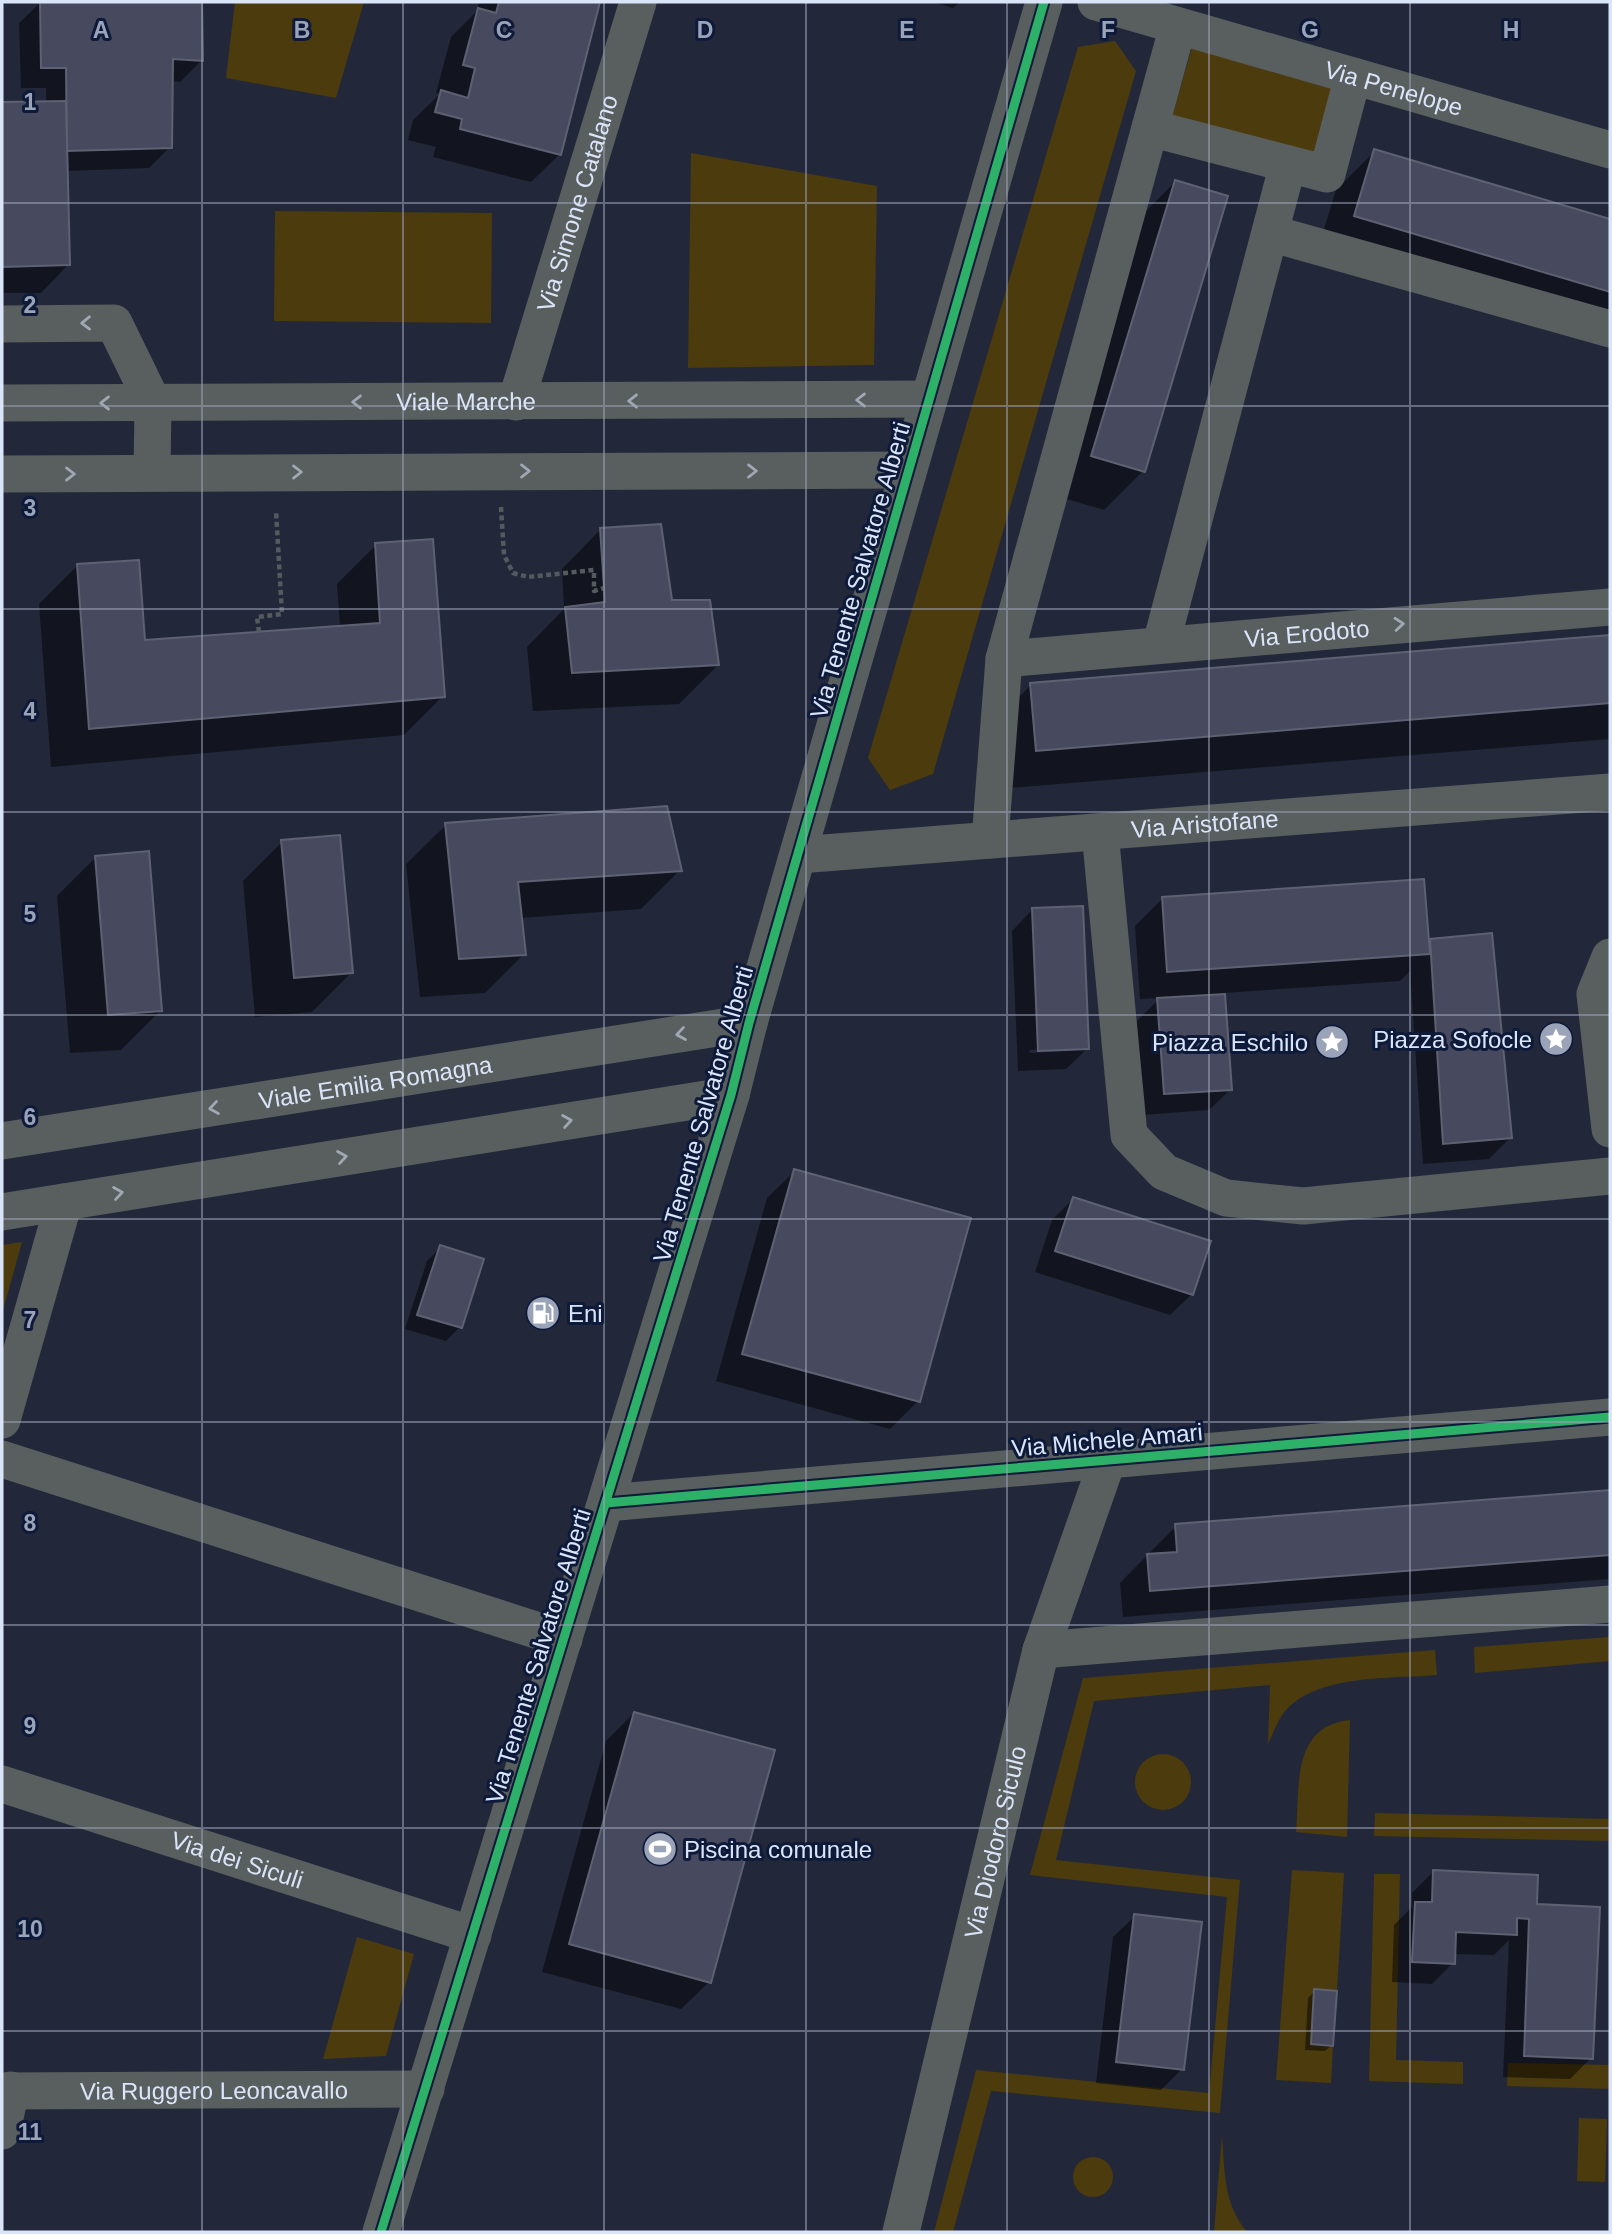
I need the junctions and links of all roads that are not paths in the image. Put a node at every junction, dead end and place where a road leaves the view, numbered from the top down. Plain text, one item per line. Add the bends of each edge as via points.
1 (638, 2) edge
2 (1044, 2) edge
3 (1096, 2) edge
4 (1178, 26) junction
5 (1353, 76) junction
6 (1150, 128) junction
7 (1610, 150) edge
8 (1288, 164) junction
9 (1270, 233) junction
10 (2, 324) edge
11 (1610, 329) edge
12 (929, 399) junction
13 (516, 402) junction
14 (2, 403) edge
15 (153, 403) junction
16 (908, 470) junction
17 (152, 473) junction
18 (2, 474) edge
19 (1610, 607) edge
20 (1161, 644) junction
21 (1004, 659) junction
22 (1610, 792) edge
23 (1100, 832) junction
24 (990, 840) junction
25 (798, 855) junction
26 (1610, 957) edge
27 (748, 1023) junction
28 (731, 1095) junction
29 (1610, 1129) edge
30 (2, 1142) edge
31 (1610, 1176) edge
32 (64, 1202) junction
33 (2, 1212) edge
34 (1610, 1417) edge
35 (2, 1420) edge
36 (2, 1459) edge
37 (1108, 1459) junction
38 (606, 1503) junction
39 (1610, 1604) edge
40 (564, 1639) junction
41 (1041, 1650) junction
42 (2, 1784) edge
43 (472, 1934) junction
44 (426, 2090) junction
45 (6, 2091) edge
46 (2, 2131) edge
47 (381, 2232) edge
48 (901, 2232) edge

1 - 13 street, Via Simone Catalano
2 - 12 street, Via Tenente Salvatore Alberti
3 - 4 street, Via Penelope
4 - 5 street, Via Penelope
4 - 6 street
5 - 7 street, Via Penelope
5 - 8 street via 1327,174
6 - 8 street
6 - 21 street
8 - 9 street
9 - 11 street
9 - 20 street
15 -> 10 street via 114,323
12 -> 13 street, Viale Marche
12 - 16 street, Via Tenente Salvatore Alberti
13 -> 15 street, Viale Marche
15 -> 14 street, Viale Marche
15 - 17 street
17 -> 16 street
16 - 25 street, Via Tenente Salvatore Alberti
18 -> 17 street
20 -> 19 street, Via Erodoto
20 - 21 street, Via Erodoto
21 - 24 street
22 - 23 street, Via Aristofane
23 - 24 street, Via Aristofane
23 - 31 street via 1129,1135 1164,1172 1226,1198 1303,1206
24 - 25 street, Via Aristofane
25 - 27 street, Via Tenente Salvatore Alberti
26 - 29 street via 1595,994
27 - 28 street, Via Tenente Salvatore Alberti
27 -> 30 street, Viale Emilia Romagna
32 -> 28 street
28 - 38 street, Via Tenente Salvatore Alberti
32 - 33 street
32 - 35 street
34 - 37 street, Via Michele Amari
36 - 40 street
37 - 38 street, Via Michele Amari
37 - 41 street, Via Diodoro Siculo
38 - 40 street, Via Tenente Salvatore Alberti
39 - 41 street
40 - 43 street, Via Tenente Salvatore Alberti
41 - 48 street, Via Diodoro Siculo
42 - 43 street, Via dei Siculi
43 - 44 street, Via Tenente Salvatore Alberti
44 - 45 street, Via Ruggero Leoncavallo
44 - 47 street, Via Tenente Salvatore Alberti
45 - 46 street

